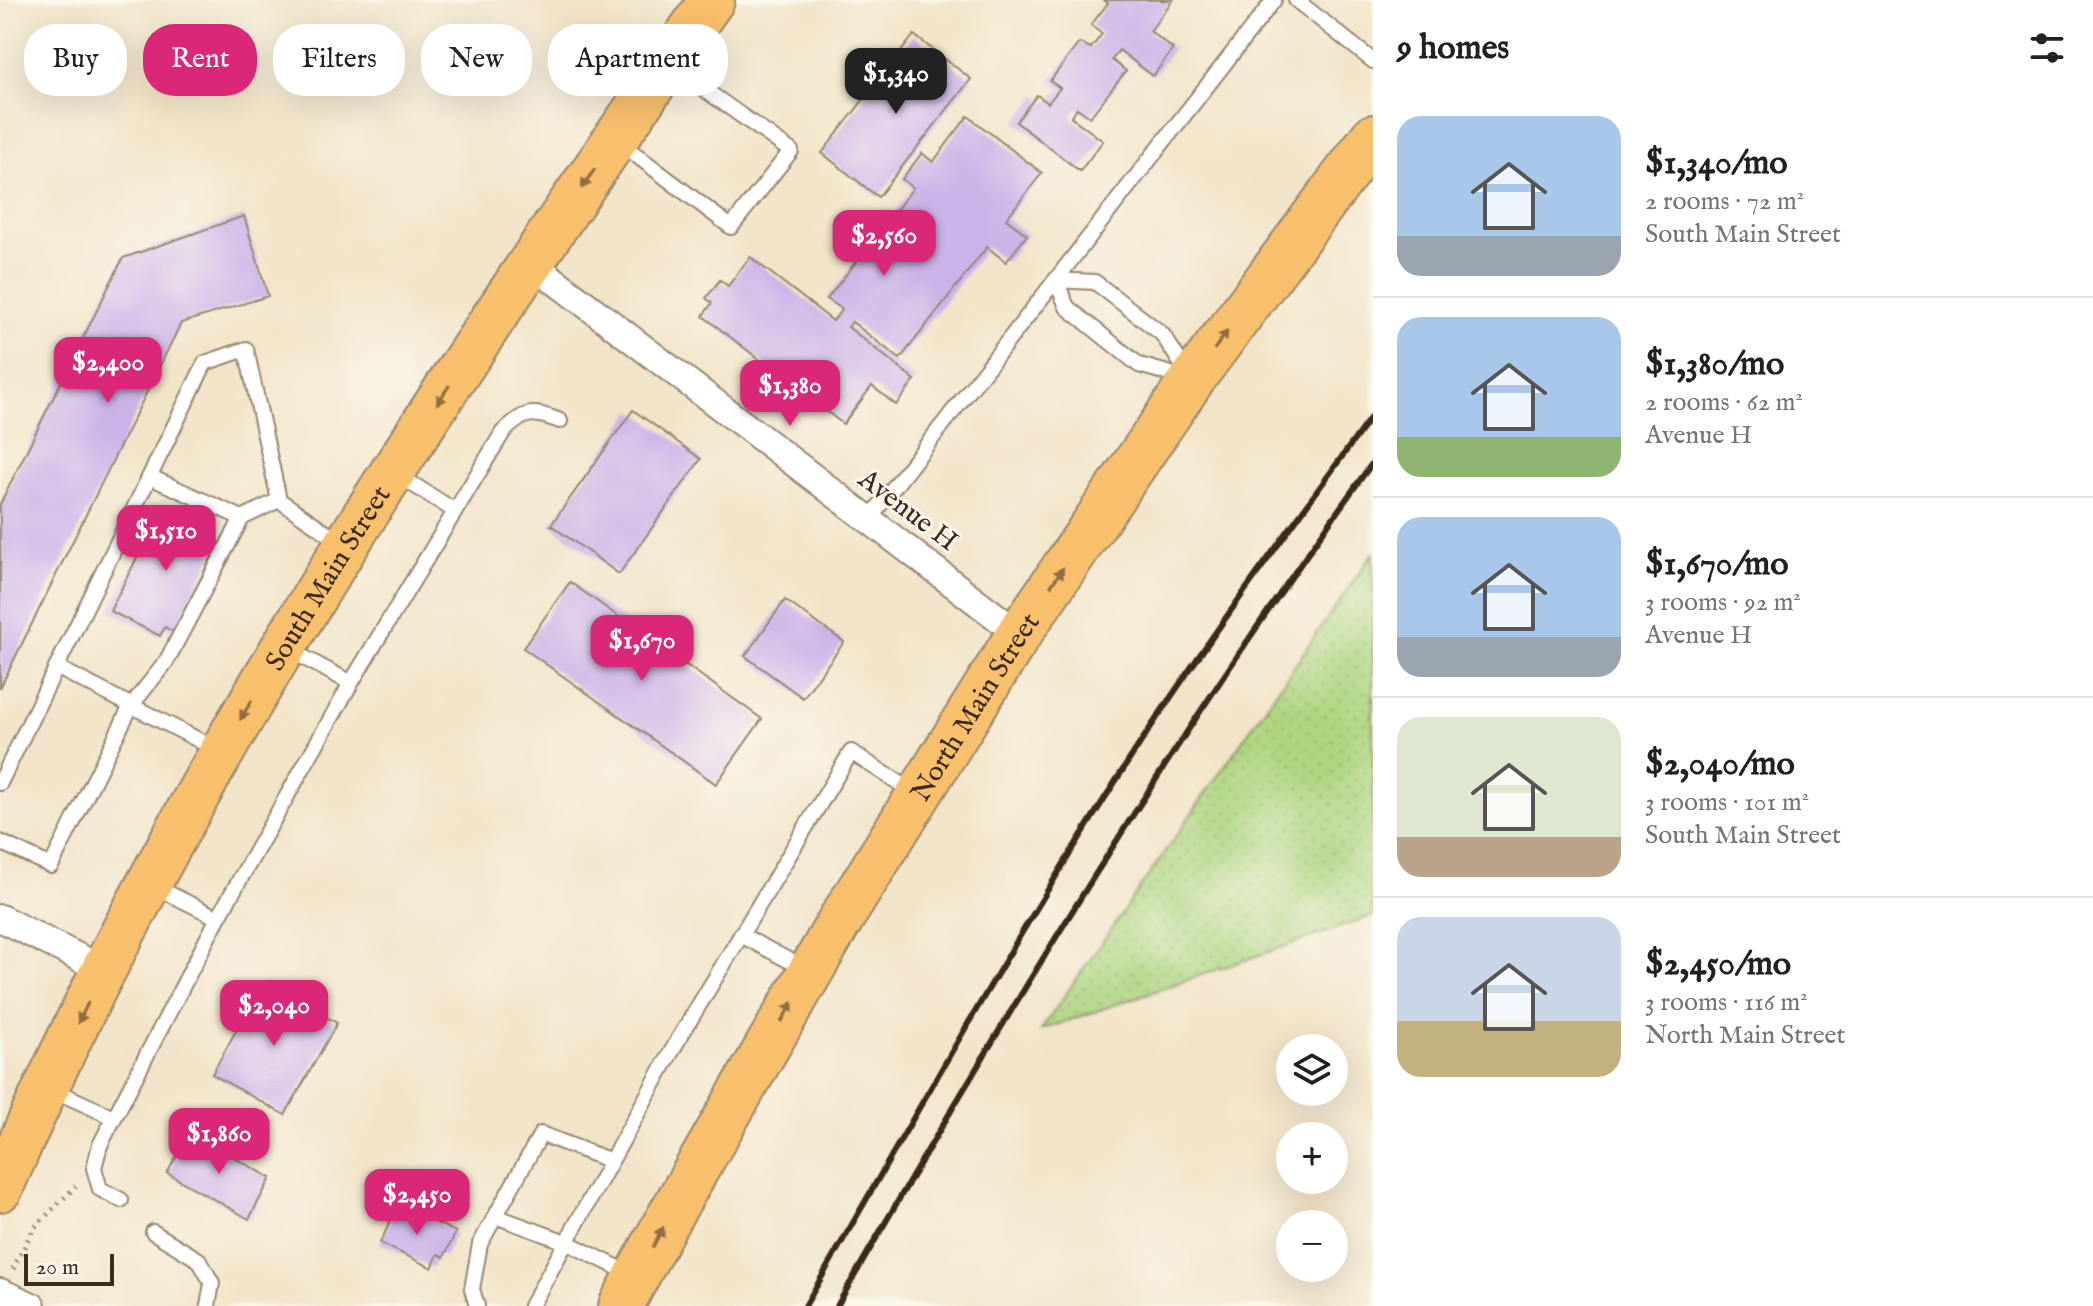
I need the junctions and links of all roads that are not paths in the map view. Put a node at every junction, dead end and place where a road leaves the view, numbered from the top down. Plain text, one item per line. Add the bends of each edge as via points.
1 (712, 0) edge
2 (1274, 0) edge
3 (1296, 0) edge
4 (696, 24) edge
5 (1373, 61) edge
6 (646, 96) edge
7 (713, 96) edge
8 (1373, 137) edge
9 (616, 139) junction
10 (530, 262) junction
11 (1056, 280) junction
12 (1192, 380) junction
13 (560, 421) dead end
14 (392, 472) junction
15 (150, 477) junction
16 (279, 500) junction
17 (455, 511) junction
18 (242, 518) junction
19 (869, 519) junction
20 (346, 546) junction
21 (1019, 634) junction
22 (284, 647) junction
23 (58, 668) junction
24 (351, 683) junction
25 (131, 706) junction
26 (221, 752) junction
27 (0, 783) edge
28 (919, 796) junction
29 (0, 842) edge
30 (150, 884) junction
31 (0, 918) edge
32 (218, 918) junction
33 (741, 935) junction
34 (104, 970) junction
35 (810, 972) junction
36 (46, 1087) junction
37 (113, 1117) junction
38 (611, 1161) junction
39 (0, 1189) edge
40 (121, 1200) dead end
41 (495, 1216) junction
42 (153, 1232) dead end
43 (566, 1242) junction
44 (629, 1291) edge
45 (1, 1292) edge
46 (32, 1306) edge
47 (208, 1306) edge
48 (477, 1306) edge
49 (531, 1306) edge

1 - 4 highway, South Main Street
2 - 11 lane
3 - 5 lane
6 - 9 highway, South Main Street
7 - 9 lane via 791,151 731,227
12 -> 8 highway, North Main Street
9 -> 10 highway, South Main Street
10 -> 14 highway, South Main Street
10 - 19 street, Avenue H
11 - 12 lane via 1067,307 1139,365
11 - 12 lane via 1095,282 1162,334
11 - 19 lane
21 -> 12 highway, North Main Street
13 - 17 lane via 538,413 520,415 503,432
14 - 17 lane
14 - 20 highway, South Main Street
15 - 16 lane via 205,363 246,349
15 - 18 lane
15 - 23 lane
16 - 18 lane
16 - 20 lane
17 - 24 lane
18 - 25 lane via 166,662
19 - 21 street, Avenue H
20 - 22 highway, South Main Street
21 - 28 highway, North Main Street
22 - 24 lane
22 -> 26 highway, South Main Street
23 - 25 lane
23 - 27 lane
24 - 32 lane
25 - 26 lane
25 - 29 lane via 51,866
26 - 30 highway, South Main Street
28 - 33 lane via 851,752
28 - 35 highway, North Main Street
30 - 32 lane
30 - 34 highway, South Main Street
31 - 34 street
32 - 37 lane
33 - 35 lane
33 - 38 lane
34 -> 36 highway, South Main Street
44 -> 35 highway, North Main Street
36 - 37 lane
36 - 39 highway, South Main Street
37 - 40 lane via 94,1168 100,1189
38 - 41 lane via 541,1134
38 - 43 lane
41 - 43 lane
41 - 48 lane via 480,1244 472,1289
42 - 47 lane via 199,1260 212,1283
43 - 44 lane
43 - 49 lane
45 - 46 street

